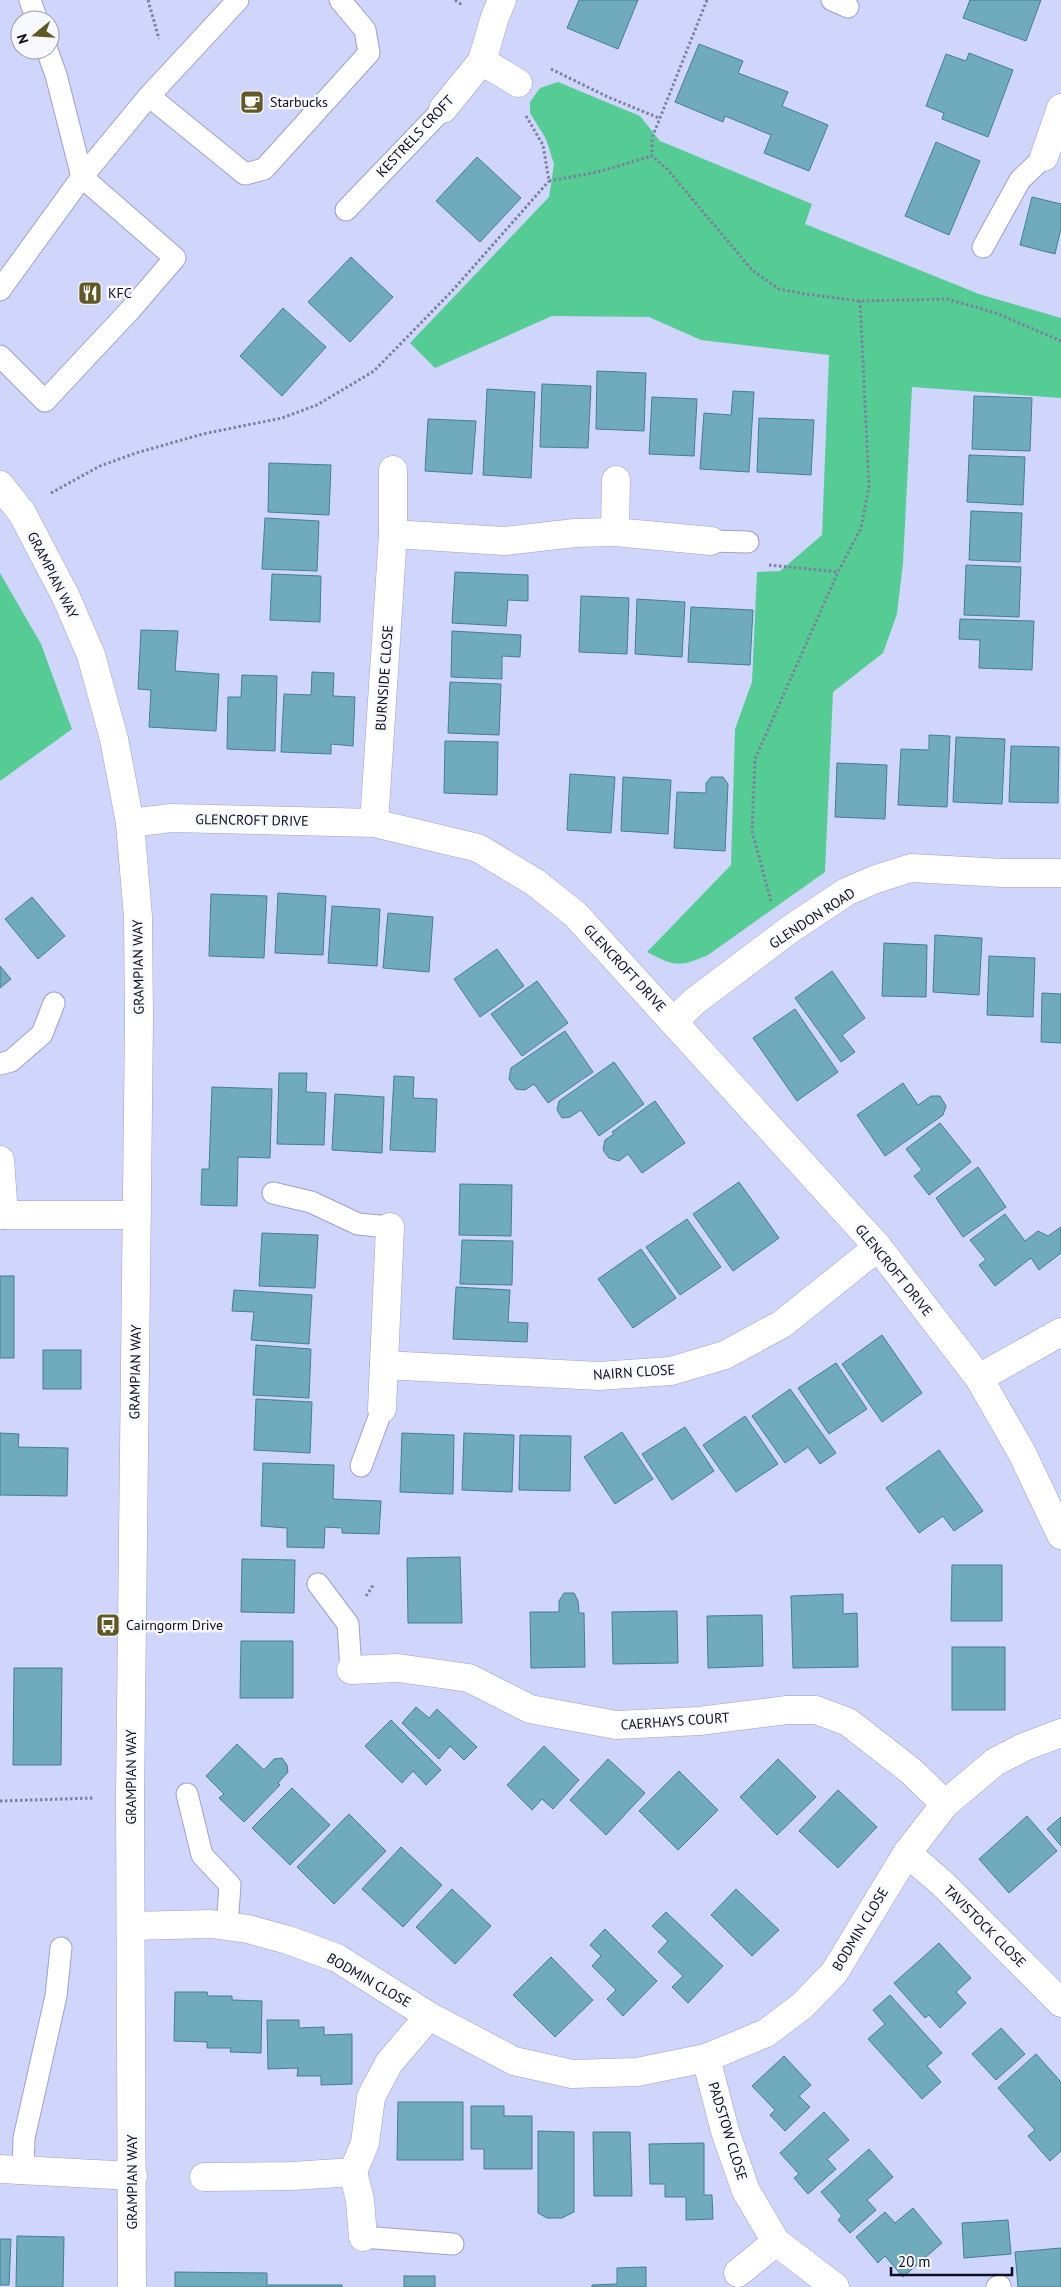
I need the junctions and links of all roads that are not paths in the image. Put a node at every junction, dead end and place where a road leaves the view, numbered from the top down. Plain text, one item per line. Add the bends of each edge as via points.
1 (238, 0) edge
2 (340, 0) edge
3 (499, 9) edge
4 (51, 60) edge
5 (482, 61) junction
6 (518, 83) road end
7 (150, 96) junction
8 (443, 109) joint
9 (1058, 124) edge
10 (1044, 157) joint
11 (82, 177) junction
12 (346, 210) dead end
13 (983, 248) dead end
14 (0, 290) edge
15 (0, 356) edge
16 (393, 470) dead end
17 (616, 480) dead end
18 (0, 485) edge
19 (615, 532) junction
20 (393, 534) junction
21 (711, 542) joint
22 (748, 542) dead end
23 (130, 823) junction
24 (374, 823) junction
25 (1061, 873) edge
26 (54, 1003) dead end
27 (674, 1020) junction
28 (0, 1064) edge
29 (0, 1160) edge
30 (273, 1193) dead end
31 (2, 1215) edge
32 (137, 1215) junction
33 (390, 1227) joint
34 (878, 1247) junction
35 (1061, 1332) edge
36 (384, 1365) junction
37 (979, 1378) junction
38 (382, 1409) joint
39 (362, 1466) dead end
40 (1061, 1535) edge
41 (318, 1584) dead end
42 (351, 1670) joint
43 (1061, 1733) edge
44 (187, 1794) dead end
45 (945, 1804) junction
46 (907, 1853) junction
47 (131, 1926) junction
48 (227, 1926) junction
49 (61, 1948) dead end
50 (1061, 2003) edge
51 (429, 2016) junction
52 (706, 2058) junction
53 (11, 2169) edge
54 (353, 2172) junction
55 (133, 2176) junction
56 (204, 2177) dead end
57 (363, 2237) joint
58 (776, 2242) junction
59 (453, 2244) dead end
60 (736, 2280) edge
61 (132, 2287) edge
62 (835, 2287) edge

1 - 7 lane
2 - 7 lane via 366,30 369,53 264,169 245,174
3 - 5 street, KESTRELS CROFT
4 - 11 lane
5 - 6 street
5 - 8 street, KESTRELS CROFT
7 - 11 lane
8 - 12 lane, KESTRELS CROFT
9 - 10 street
10 - 13 lane via 1020,180
11 - 14 lane
11 - 15 lane via 175,258 45,401
16 - 20 street, BURNSIDE CLOSE
17 - 19 street
18 - 23 street, GRAMPIAN WAY via 22,513 91,655 114,739
19 - 20 street via 504,541
19 - 21 street
20 - 24 street, BURNSIDE CLOSE
21 - 22 lane
23 - 24 street, GLENCROFT DRIVE via 171,818
23 - 32 street, GRAMPIAN WAY via 138,917
24 - 27 street, GLENCROFT DRIVE via 478,848 536,883 576,915
25 - 27 street, GLENDON ROAD via 910,868 876,879 846,892 789,930
26 - 28 lane via 42,1034 11,1060
27 - 34 street, GLENCROFT DRIVE
29 - 31 street
30 - 33 lane via 311,1202 358,1224
31 - 32 street
32 - 47 street, GRAMPIAN WAY
33 - 36 street
34 - 36 street, NAIRN CLOSE via 782,1324 725,1355 671,1371 599,1376
34 - 37 street, GLENCROFT DRIVE
35 - 37 street
36 - 38 street
37 - 40 street, GLENCROFT DRIVE via 1022,1453
38 - 39 lane
41 - 42 lane via 348,1624
42 - 45 street, CAERHAYS COURT via 398,1668 469,1678 530,1709 616,1725 816,1710 848,1722 910,1770
43 - 45 street, BODMIN CLOSE via 996,1762
44 - 48 lane via 202,1855 230,1885
45 - 46 street, BODMIN CLOSE
46 - 50 street, TAVISTOCK CLOSE via 944,1884
46 - 52 street, BODMIN CLOSE via 834,1973 802,2006 766,2033
47 - 48 street, BODMIN CLOSE
47 - 55 street, GRAMPIAN WAY
48 - 51 street, BODMIN CLOSE via 248,1928 337,1958
49 - 53 lane via 56,1996 24,2138
51 - 52 street, BODMIN CLOSE via 514,2061 572,2074 637,2072
51 - 54 street via 389,2063 371,2097 364,2143
52 - 58 street, PADSTOW CLOSE via 724,2131 746,2191
53 - 55 street
54 - 56 street
54 - 57 street via 360,2200
55 - 61 street, GRAMPIAN WAY
57 - 59 lane
58 - 60 street
58 - 62 street, PADSTOW CLOSE

